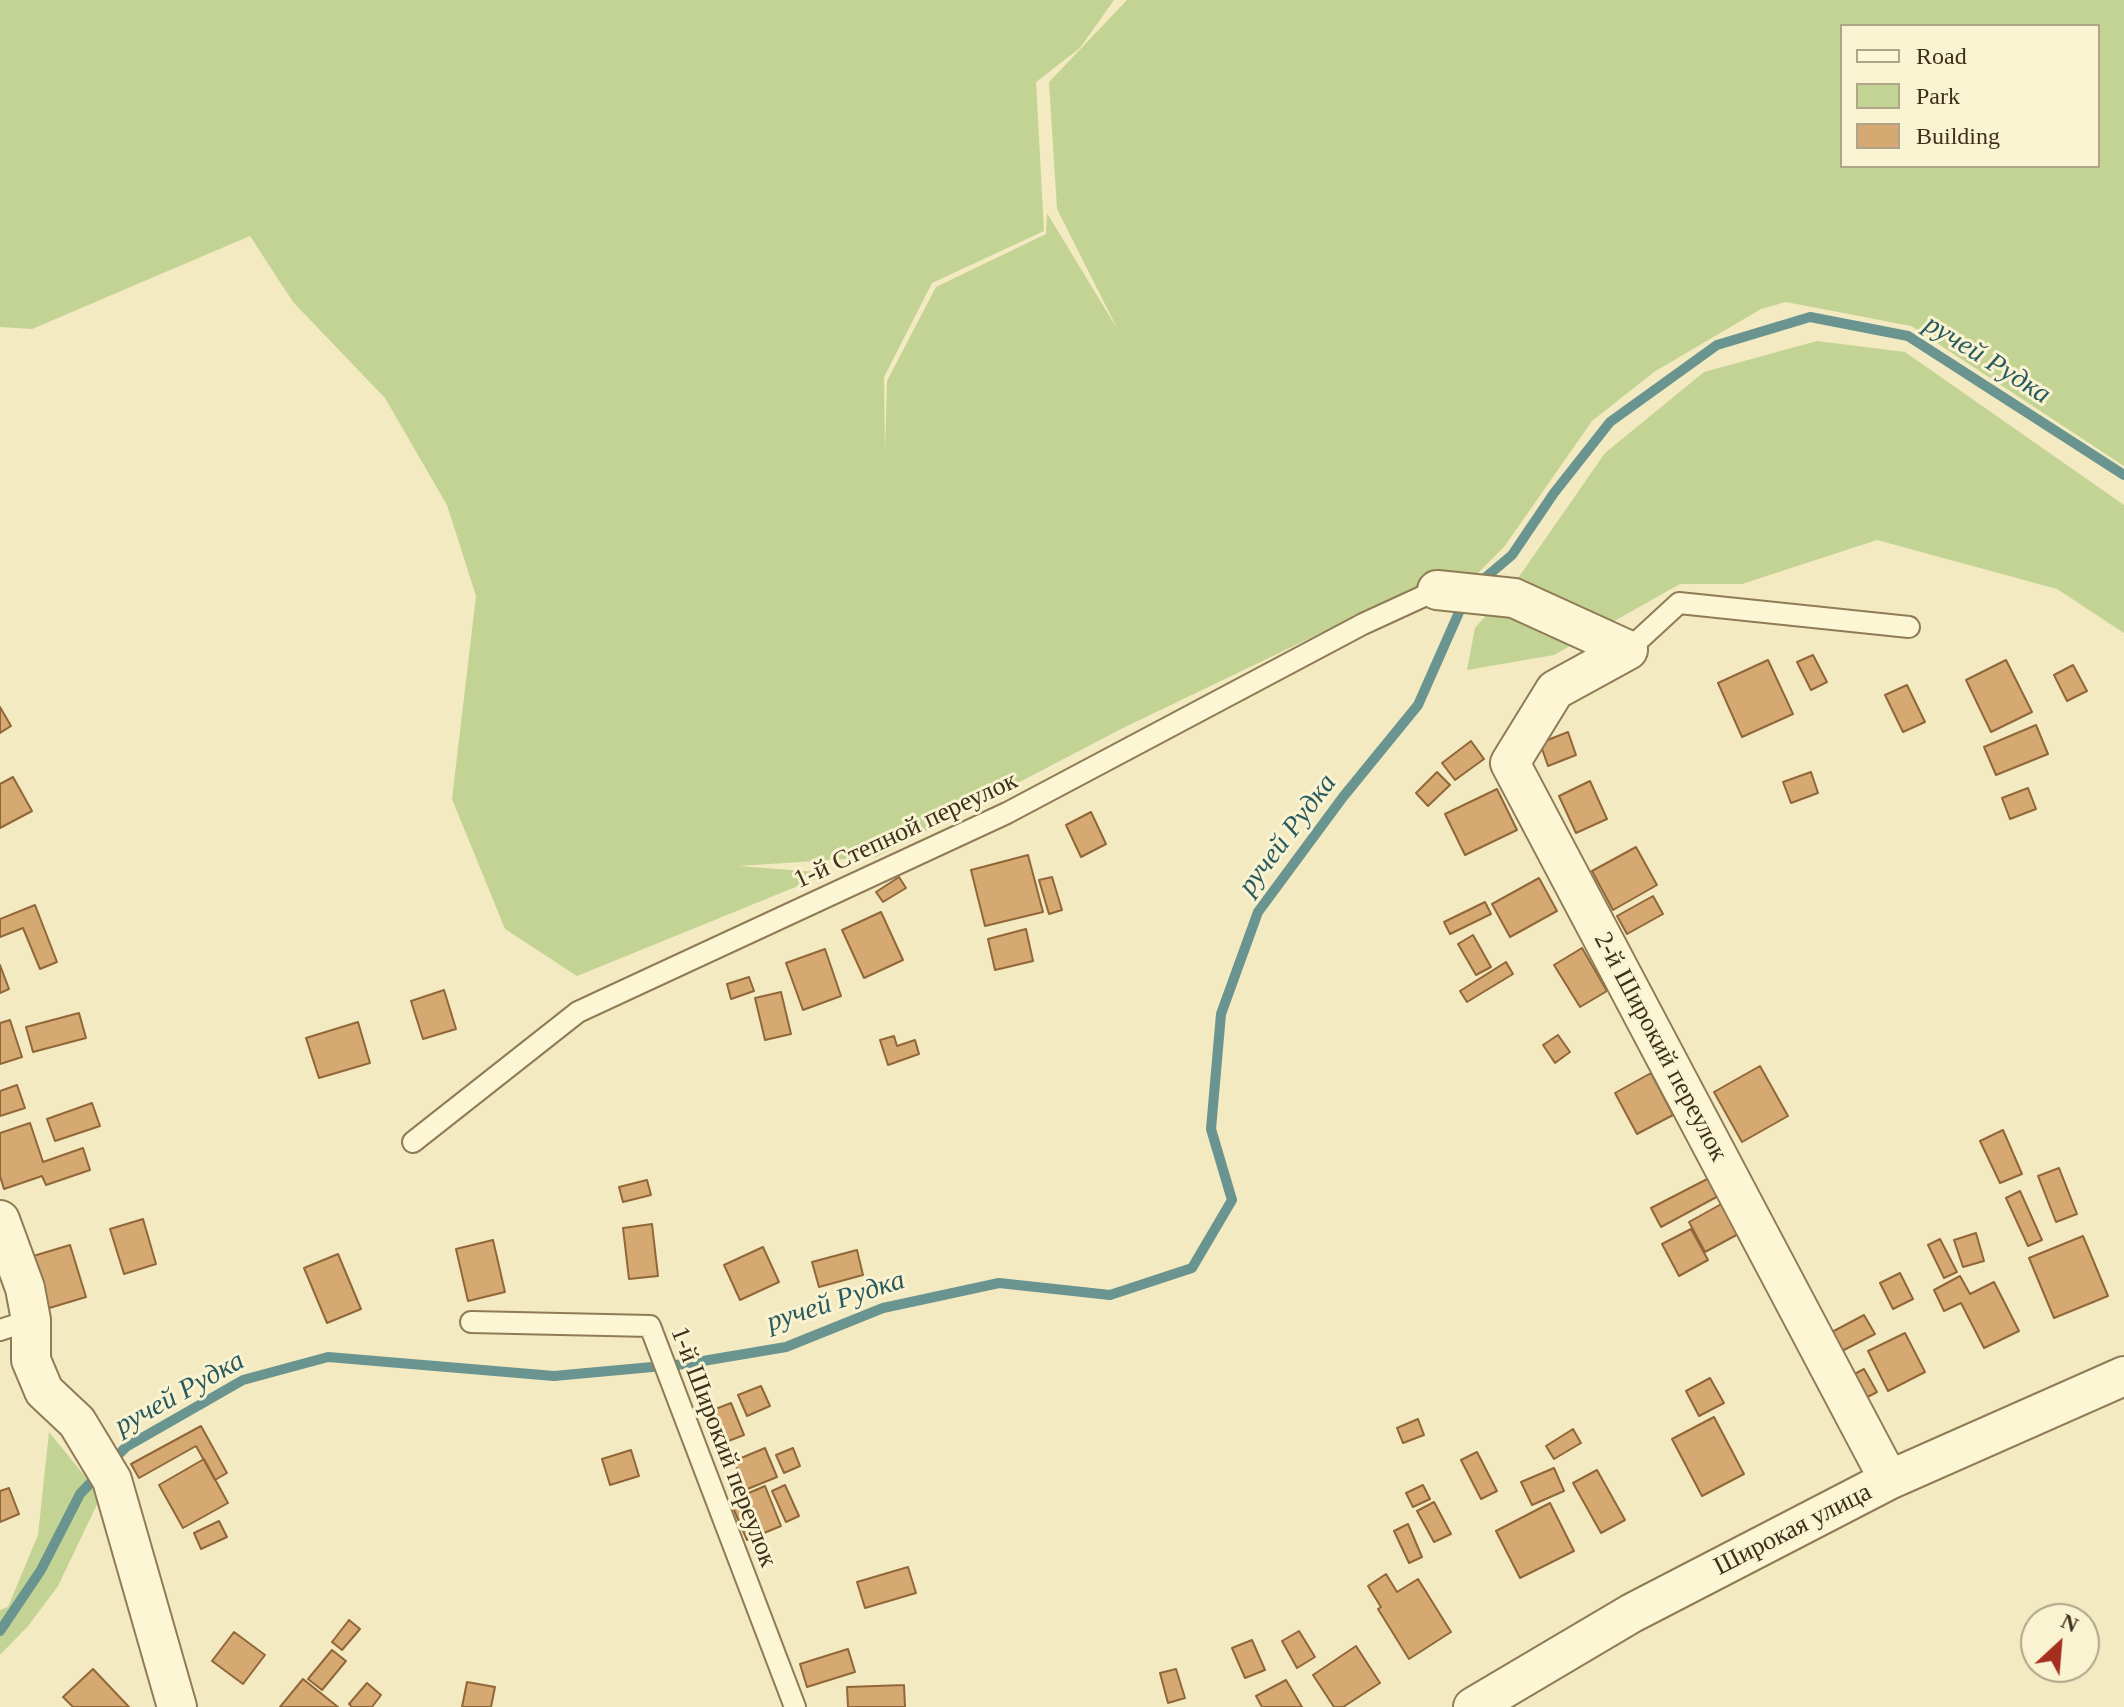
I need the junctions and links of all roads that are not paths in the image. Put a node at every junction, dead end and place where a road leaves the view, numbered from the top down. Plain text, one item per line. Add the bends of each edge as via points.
1 (1437, 590) joint
2 (1909, 627) dead end
3 (1628, 650) junction
4 (413, 1142) dead end
5 (0, 1220) edge
6 (471, 1322) dead end
7 (16, 1325) edge
8 (2124, 1376) edge
9 (1889, 1480) junction
10 (177, 1707) edge
11 (795, 1707) edge
12 (1473, 1707) edge

1 - 3 street via 1514,598
1 - 4 lane, 1-й Степной переулок via 1007,813 578,1012
2 - 3 lane via 1679,603
3 - 9 street, 2-й Широкий переулок via 1555,690 1510,763
5 - 7 street via 25,1288
6 - 11 lane, 1-й Широкий переулок via 650,1326
7 - 10 street via 44,1391 77,1422 105,1468
8 - 9 street, Широкая улица
9 - 12 street, Широкая улица via 1632,1613

